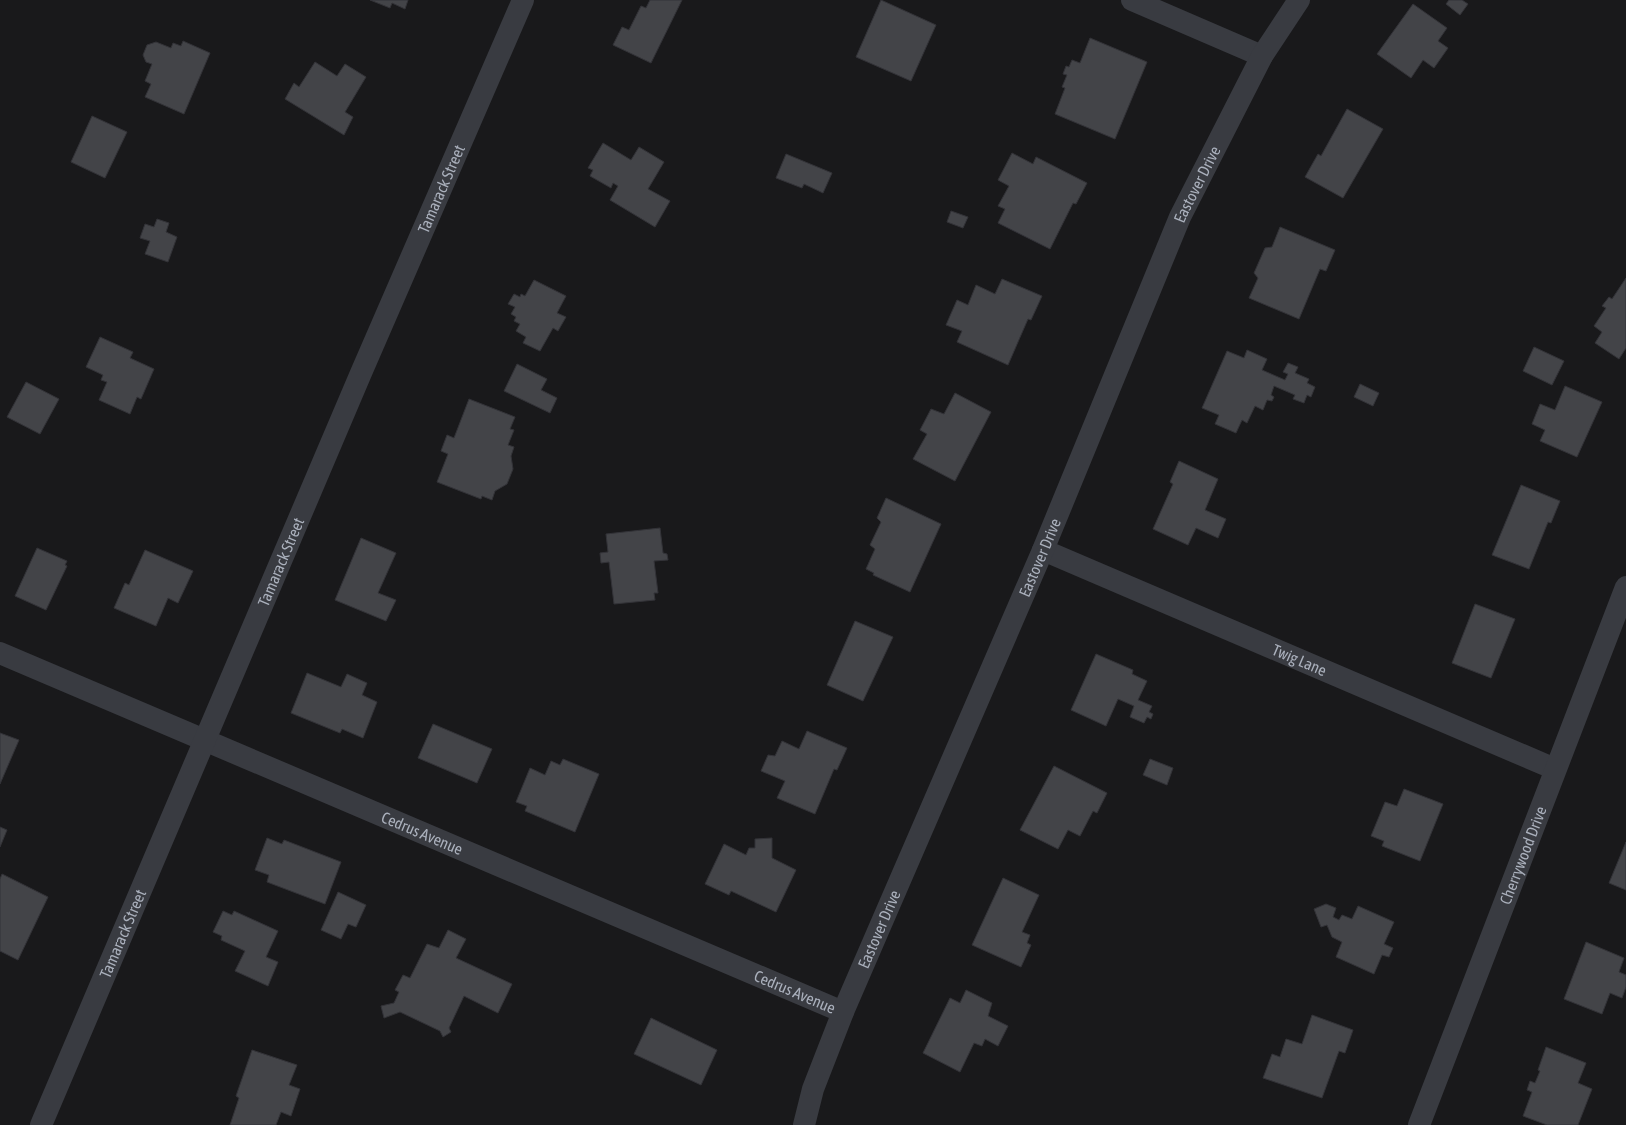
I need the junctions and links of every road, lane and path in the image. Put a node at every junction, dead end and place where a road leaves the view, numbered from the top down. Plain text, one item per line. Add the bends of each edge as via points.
1 (523, 0) edge
2 (1132, 0) edge
3 (1299, 0) edge
4 (1262, 56) junction
5 (1043, 550) junction
6 (1626, 587) edge
7 (0, 653) edge
8 (206, 740) junction
9 (1555, 769) junction
10 (843, 1012) junction
11 (42, 1125) edge
12 (804, 1125) edge
13 (1419, 1125) edge

1 - 8 street, Tamarack Street
2 - 4 street
3 - 4 street, Eastover Drive
4 - 5 street, Eastover Drive via 1180,217
5 - 9 street, Twig Lane
5 - 10 street, Eastover Drive
6 - 9 street, Cherrywood Drive
7 - 8 street, Cedrus Avenue
8 - 10 street, Cedrus Avenue
8 - 11 street, Tamarack Street
9 - 13 street, Cherrywood Drive
10 - 12 street, Eastover Drive

